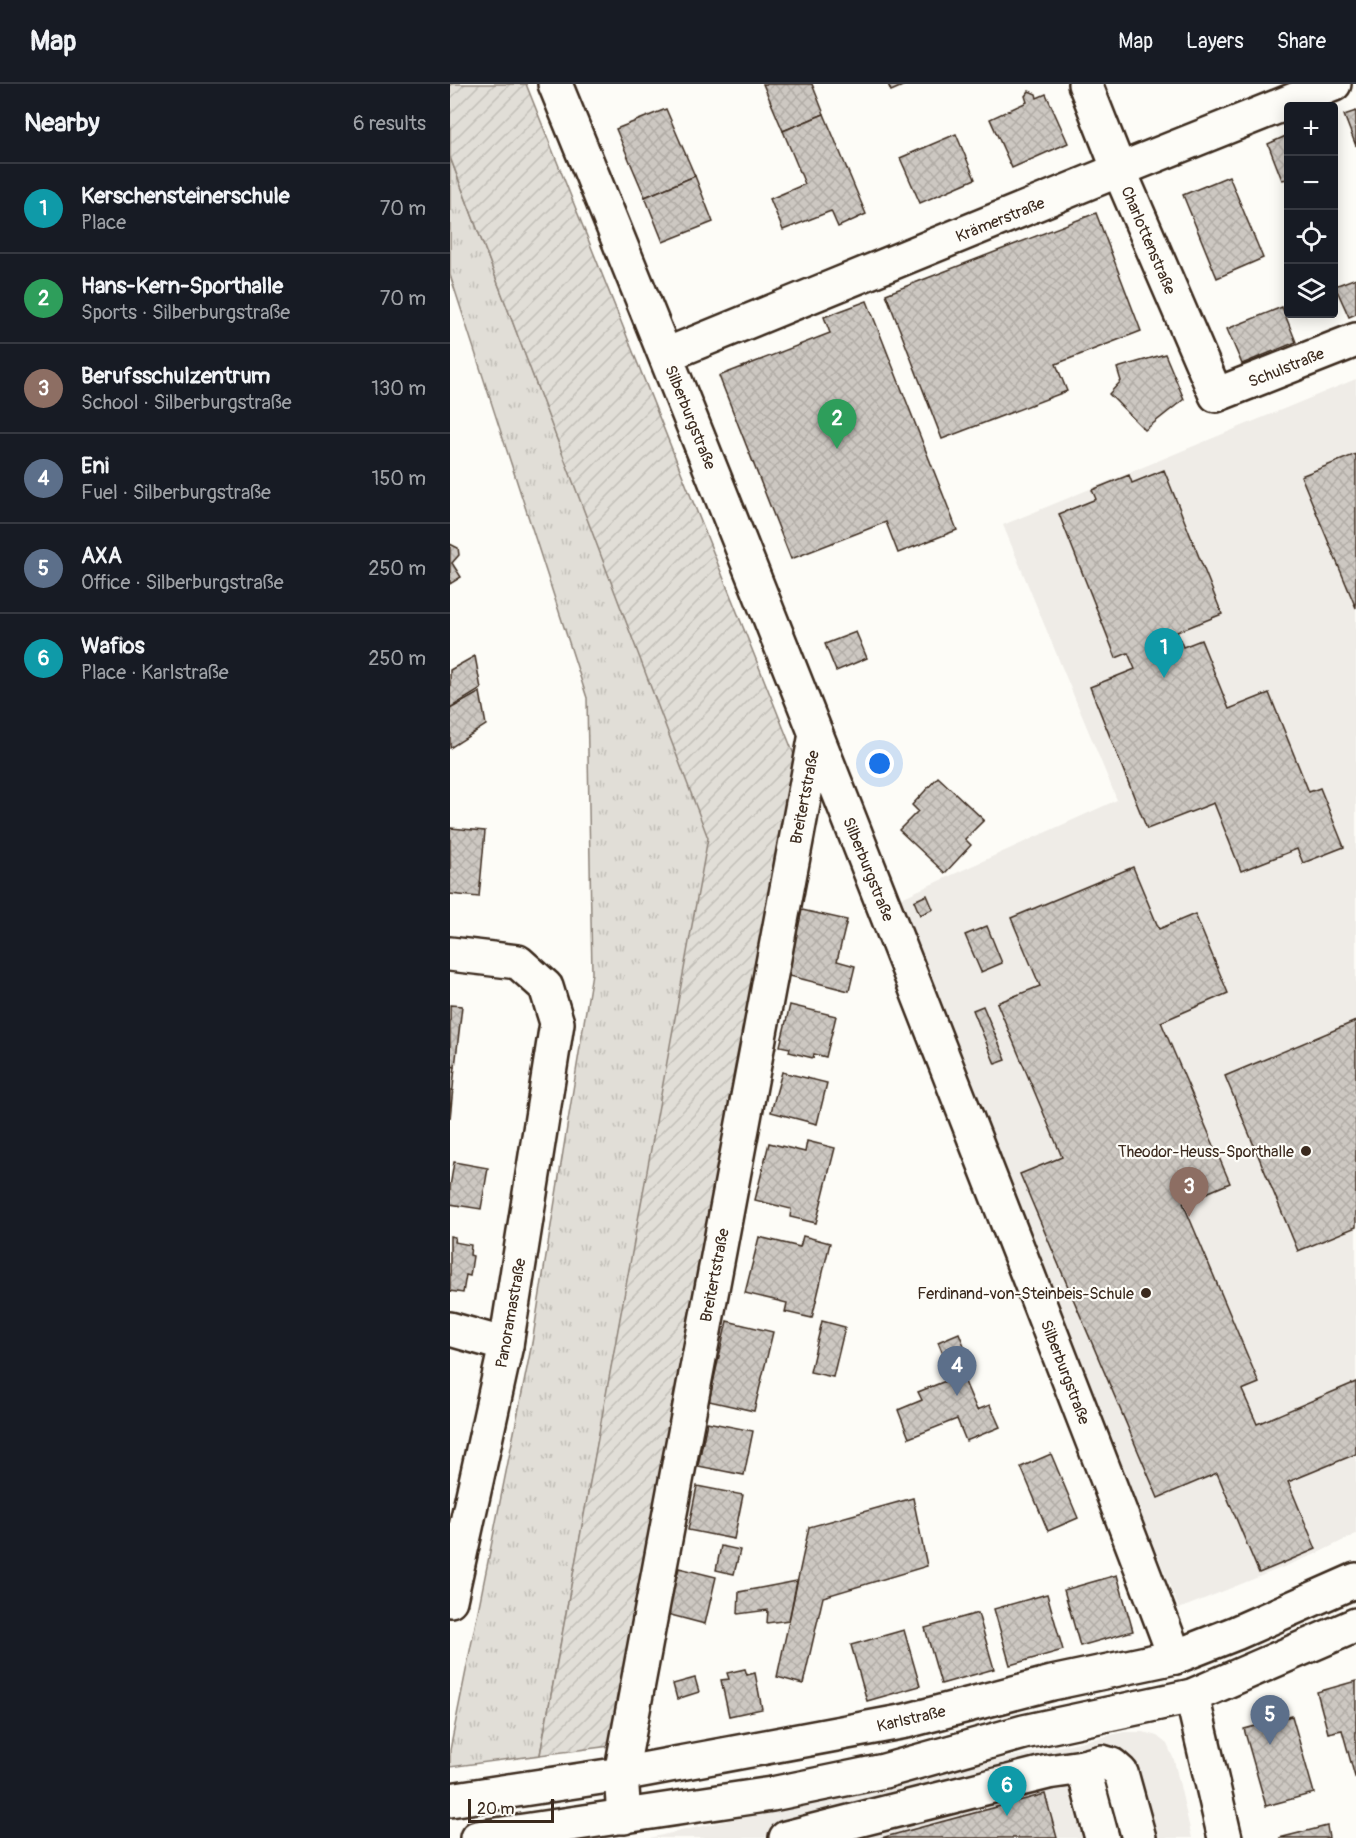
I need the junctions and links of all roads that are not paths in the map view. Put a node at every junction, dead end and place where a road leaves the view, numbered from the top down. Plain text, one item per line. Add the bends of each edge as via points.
1 (555, 84) edge
2 (1085, 84) edge
3 (1334, 84) edge
4 (1119, 170) junction
5 (1356, 339) edge
6 (666, 355) junction
7 (1216, 395) joint
8 (816, 734) junction
9 (450, 954) edge
10 (450, 1329) edge
11 (506, 1345) junction
12 (1356, 1580) edge
13 (450, 1600) edge
14 (1356, 1625) edge
15 (1175, 1657) junction
16 (1192, 1696) junction
17 (1083, 1767) junction
18 (621, 1774) junction
19 (458, 1798) edge
20 (624, 1817) junction
21 (477, 1838) edge
22 (786, 1838) edge
23 (1102, 1838) edge
24 (1139, 1838) edge
25 (1226, 1838) edge

1 - 6 street, Silberburgstraße
2 - 4 street, Charlottenstraße
3 - 4 street, Krämerstraße
4 - 6 street, Krämerstraße
4 - 7 street, Charlottenstraße
5 - 7 street, Schulstraße
6 - 8 street, Silberburgstraße
8 - 15 street, Silberburgstraße
8 - 18 street, Breitertstraße
9 - 11 street, Panoramastraße via 518,962 546,987 557,1023
10 - 11 street
11 - 13 street, Panoramastraße
12 - 15 street, Karlstraße
14 - 16 street
15 - 16 street, Silberburgstraße
15 - 18 street, Karlstraße via 1052,1683 906,1721
16 - 20 street via 1024,1732 884,1771 772,1794
16 - 25 street
17 - 22 street via 1048,1772
17 - 23 street
17 - 24 street via 1102,1762 1121,1773
18 - 19 street, Karlstraße
18 - 20 street, Breitertstraße
20 - 21 street

